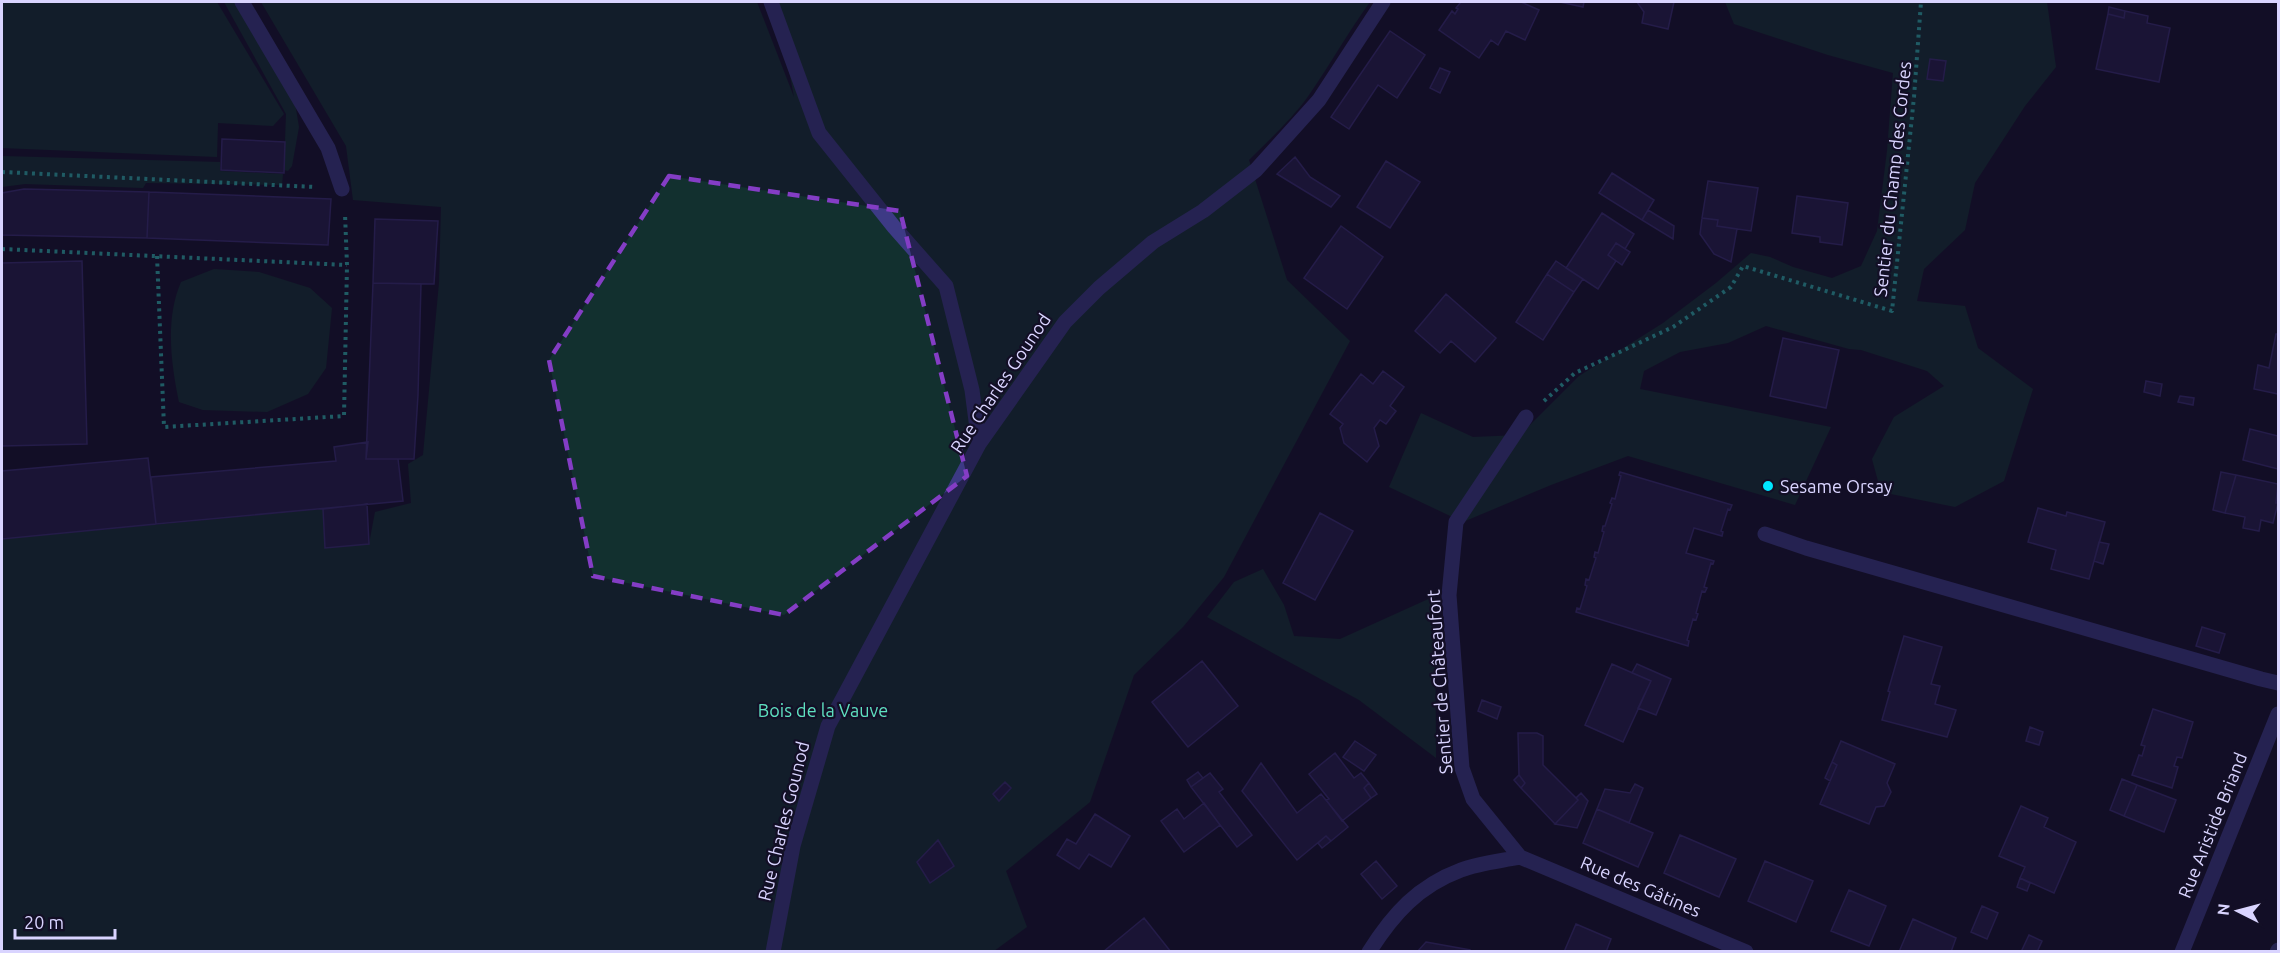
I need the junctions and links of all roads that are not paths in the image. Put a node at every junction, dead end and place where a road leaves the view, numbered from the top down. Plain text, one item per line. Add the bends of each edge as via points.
1 (242, 2) edge
2 (771, 2) edge
3 (1383, 2) edge
4 (342, 189) road end
5 (1526, 417) road end
6 (979, 444) junction
7 (1765, 534) dead end
8 (2278, 683) edge
9 (2278, 714) edge
10 (1520, 857) junction
11 (773, 951) edge
12 (1369, 951) edge
13 (1746, 951) edge
14 (2182, 951) edge

1 - 4 street via 328,148
2 - 6 street via 819,133 946,286 972,390
3 - 6 street, Rue Charles Gounod via 1319,100 1256,170 1203,211 1153,242 1099,288 1065,322
5 - 10 street, Sentier de Châteaufort via 1456,522 1449,595 1462,768 1473,799
6 - 11 street, Rue Charles Gounod via 828,726 793,846
7 - 8 street
9 - 14 street, Rue Aristide Briand
10 - 12 street via 1462,870 1422,889 1388,922
10 - 13 street, Rue des Gâtines

